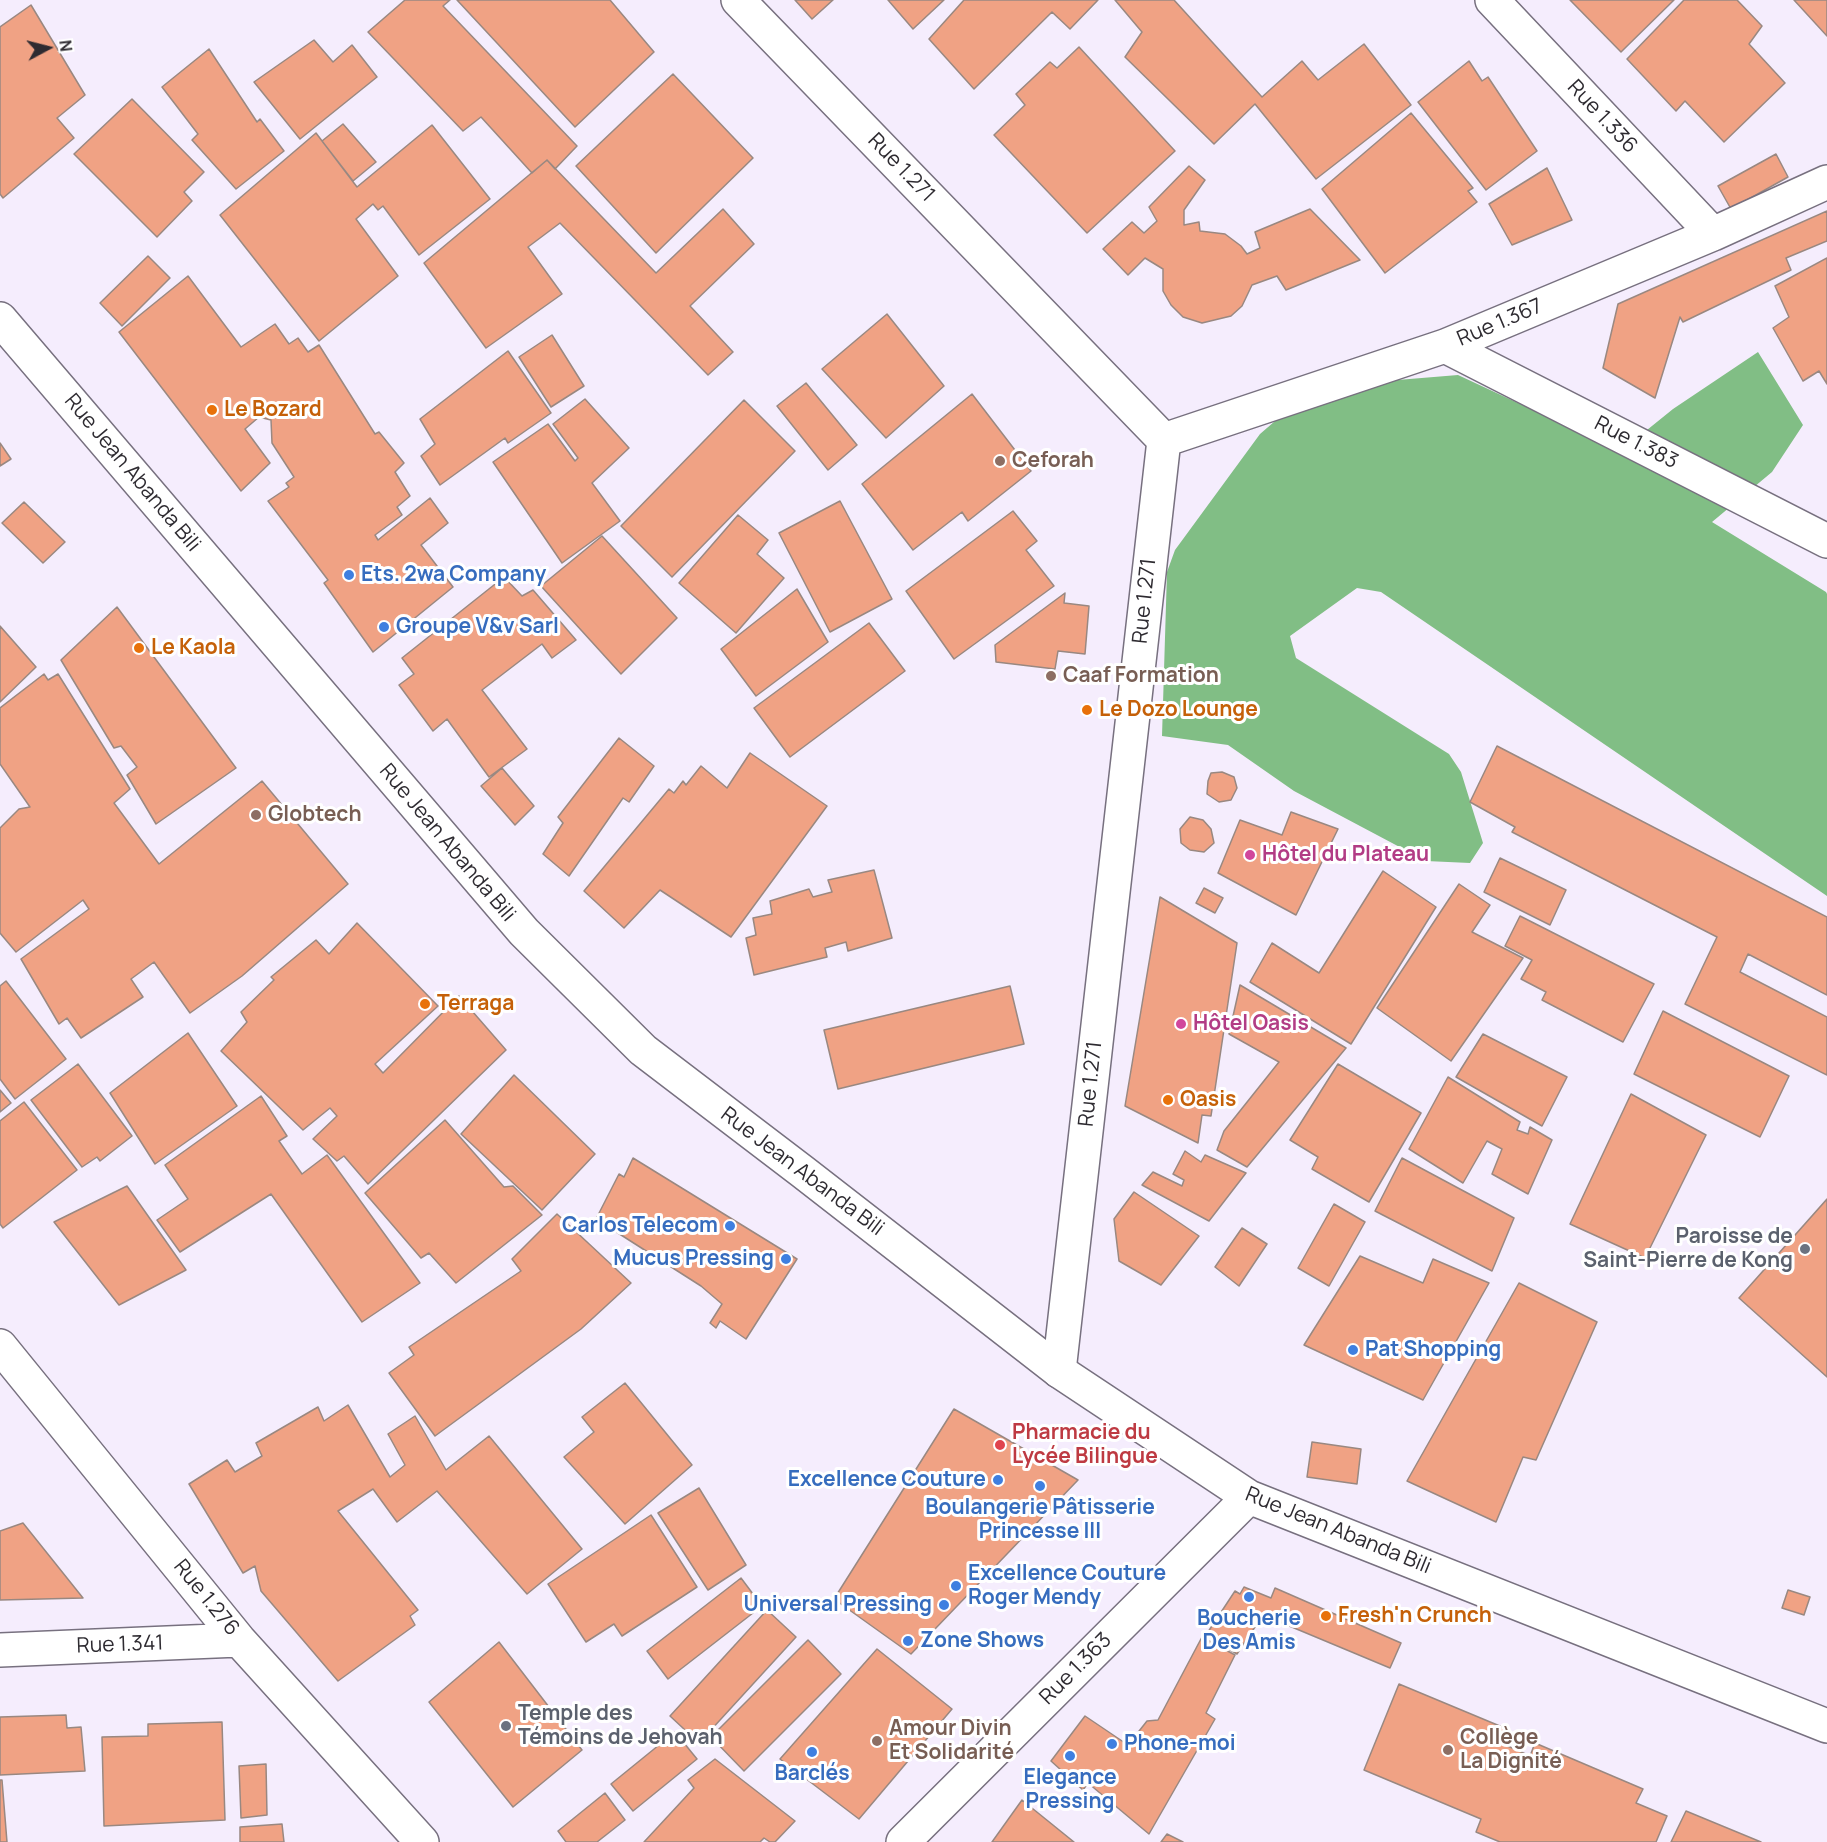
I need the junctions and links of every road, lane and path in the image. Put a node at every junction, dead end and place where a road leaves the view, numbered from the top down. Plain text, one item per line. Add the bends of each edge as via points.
1 (738, 0) edge
2 (1492, 0) edge
3 (1827, 182) edge
4 (1713, 234) junction
5 (0, 319) edge
6 (1445, 346) junction
7 (1164, 440) junction
8 (1827, 541) edge
9 (0, 1346) edge
10 (1059, 1371) junction
11 (1248, 1497) junction
12 (239, 1640) junction
13 (0, 1650) edge
14 (1827, 1726) edge
15 (422, 1842) edge
16 (903, 1842) edge

1 - 7 street, Rue 1.271
2 - 4 street, Rue 1.336
3 - 4 street, Rue 1.367
4 - 6 street, Rue 1.367
5 - 10 street, Rue Jean Abanda Bili via 524,933 642,1050
6 - 7 street, Rue 1.367
6 - 8 street, Rue 1.383
7 - 10 street, Rue 1.271
9 - 12 street, Rue 1.276
10 - 11 street, Rue Jean Abanda Bili
11 - 14 street, Rue Jean Abanda Bili
11 - 16 street, Rue 1.363
12 - 13 street, Rue 1.341
12 - 15 street, Rue 1.276

